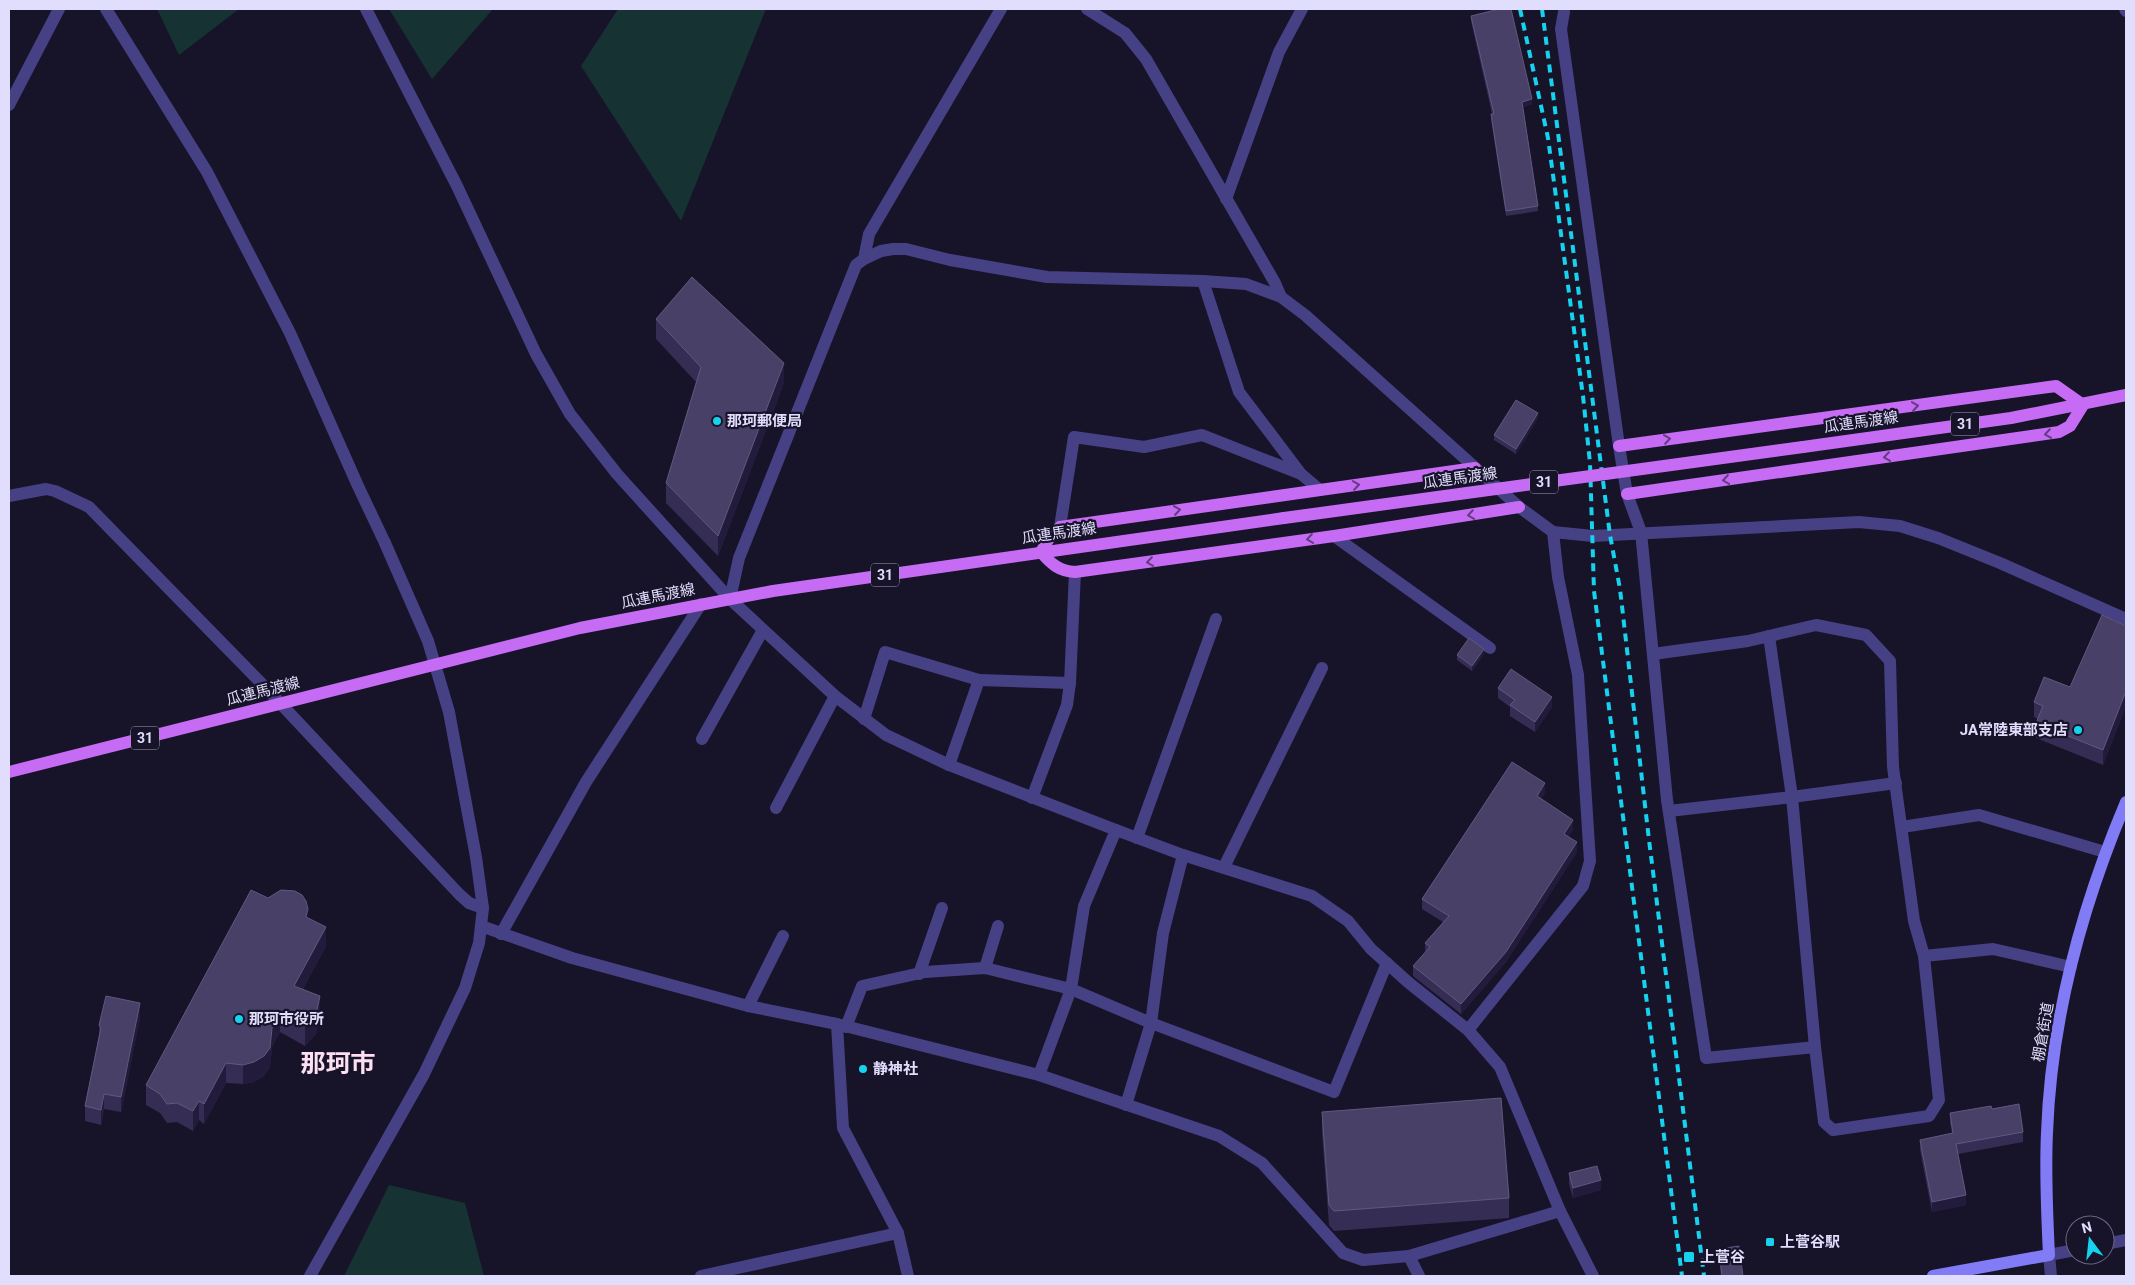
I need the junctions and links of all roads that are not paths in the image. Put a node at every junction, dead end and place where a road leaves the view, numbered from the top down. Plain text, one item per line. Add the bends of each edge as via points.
1 (58, 9) edge
2 (106, 9) edge
3 (366, 9) edge
4 (1001, 9) edge
5 (1088, 9) edge
6 (1302, 9) edge
7 (1568, 10) edge
8 (9, 105) edge
9 (1226, 199) junction
10 (864, 259) junction
11 (1203, 281) junction
12 (1281, 297) junction
13 (2126, 396) edge
14 (2083, 405) junction
15 (1619, 446) junction
16 (1475, 468) junction
17 (1300, 474) junction
18 (1320, 490) junction
19 (1627, 494) junction
20 (9, 496) edge
21 (1519, 507) junction
22 (1060, 527) junction
23 (1553, 532) junction
24 (1641, 532) junction
25 (1334, 536) junction
26 (1041, 552) junction
27 (1075, 572) junction
28 (730, 599) junction
29 (701, 604) junction
30 (1216, 619) dead end
31 (2126, 619) edge
32 (763, 630) junction
33 (1769, 636) junction
34 (1490, 648) dead end
35 (1653, 654) junction
36 (435, 664) junction
37 (1322, 668) dead end
38 (979, 680) junction
39 (1070, 683) junction
40 (835, 696) junction
41 (280, 704) junction
42 (864, 718) junction
43 (702, 739) dead end
44 (949, 765) junction
45 (9, 772) edge
46 (1896, 783) junction
47 (1792, 797) junction
48 (1032, 798) junction
49 (2126, 802) edge
50 (776, 808) dead end
51 (1669, 811) junction
52 (1902, 827) junction
53 (1116, 830) junction
54 (1136, 838) junction
55 (2105, 852) junction
56 (1183, 855) junction
57 (1224, 867) junction
58 (483, 908) junction
59 (942, 908) dead end
60 (481, 926) junction
61 (998, 926) dead end
62 (501, 934) junction
63 (783, 936) dead end
64 (1924, 956) junction
65 (1387, 963) junction
66 (2071, 967) junction
67 (985, 968) junction
68 (919, 974) junction
69 (1071, 989) junction
70 (748, 1006) junction
71 (1151, 1023) junction
72 (842, 1026) junction
73 (1468, 1030) junction
74 (1815, 1047) junction
75 (1038, 1075) junction
76 (1126, 1105) junction
77 (1560, 1211) junction
78 (898, 1232) junction
79 (2065, 1252) edge
80 (2049, 1255) junction
81 (1409, 1256) junction
82 (310, 1276) edge
83 (701, 1276) edge
84 (908, 1276) edge
85 (1418, 1276) edge
86 (1593, 1276) edge
87 (1933, 1276) edge
88 (2051, 1276) edge

1 - 8 street
2 - 36 street via 216,189 290,333 428,641
3 - 28 street via 457,186 536,354 570,414 617,474
4 - 10 street via 869,234
5 - 9 street via 1126,33 1146,59
6 - 9 street via 1279,52
7 - 15 street via 1561,29
9 - 12 street
10 - 11 street via 893,248 1047,277
10 - 28 street via 856,265 739,558
11 - 12 street via 1246,284
11 - 17 street via 1239,392
12 - 16 street via 1336,341
13 - 14 main road, 瓜連馬渡線 / 31
15 -> 14 main road via 2056,386
14 -> 19 main road via 2070,426 2059,432
14 - 26 main road, 瓜連馬渡線 / 31, bridge via 2011,418
15 - 19 street
18 -> 16 main road
16 - 21 street
17 - 18 street
17 - 22 street via 1202,435 1144,446 1074,437
22 -> 18 main road
19 - 24 street
20 - 41 street via 46,489 88,507
21 - 23 street
21 -> 25 main road
22 - 26 main road
23 - 24 street via 1593,536
23 - 73 street via 1558,577 1578,675 1590,861 1583,886
24 - 31 street via 1859,522 1900,526 2000,562
24 - 35 street
25 -> 27 main road
25 - 34 street
26 - 27 main road via 1063,571
26 - 28 main road, 瓜連馬渡線 / 31
27 - 39 street
28 - 29 main road, 瓜連馬渡線 / 31
28 - 32 street
29 - 36 main road, 瓜連馬渡線 / 31 via 580,628
29 - 62 street via 586,782
30 - 54 street
32 - 40 street
32 - 43 street
33 - 35 street
33 - 46 street via 1816,625 1866,635 1890,661
33 - 47 street
35 - 51 street
36 - 41 main road, 瓜連馬渡線 / 31
36 - 58 street via 462,773
37 - 57 street
38 - 39 street
38 - 42 street via 886,652
38 - 44 street
39 - 48 street via 1067,705
40 - 42 street
40 - 50 street
41 - 45 main road, 瓜連馬渡線 / 31
41 - 58 street via 459,894 469,903
42 - 44 street via 886,735
44 - 48 street
46 - 47 street
46 - 52 street
47 - 51 street
47 - 74 street
48 - 53 street
49 - 55 main road, 棚倉街道
51 - 74 street via 1706,1058
52 - 55 street via 1979,815
52 - 64 street via 1914,920
53 - 54 street
53 - 69 street via 1084,906
54 - 56 street
55 - 66 main road, 棚倉街道
56 - 57 street
56 - 71 street via 1163,933
57 - 65 street via 1312,896 1348,921
58 - 60 street
59 - 68 street
60 - 62 street
60 - 82 street via 465,988 424,1074
61 - 67 street
62 - 70 street via 572,958
63 - 70 street
64 - 66 street via 1993,950
64 - 74 street via 1940,1100 1929,1116 1833,1130 1824,1122
65 - 71 street via 1334,1092
65 - 73 street
66 - 80 main road, 棚倉街道 via 2052,1072 2047,1132
67 - 68 street
67 - 69 street
68 - 72 street via 862,986
69 - 71 street
69 - 75 street
70 - 72 street
71 - 76 street
72 - 75 street
72 - 78 street via 843,1128
73 - 77 street via 1500,1067
75 - 76 street
76 - 81 street via 1219,1136 1262,1163 1343,1254 1363,1260
77 - 81 street
77 - 86 street
78 - 83 street
78 - 84 street
79 - 80 street
80 - 87 main road
80 - 88 street, 棚倉街道
81 - 85 street

